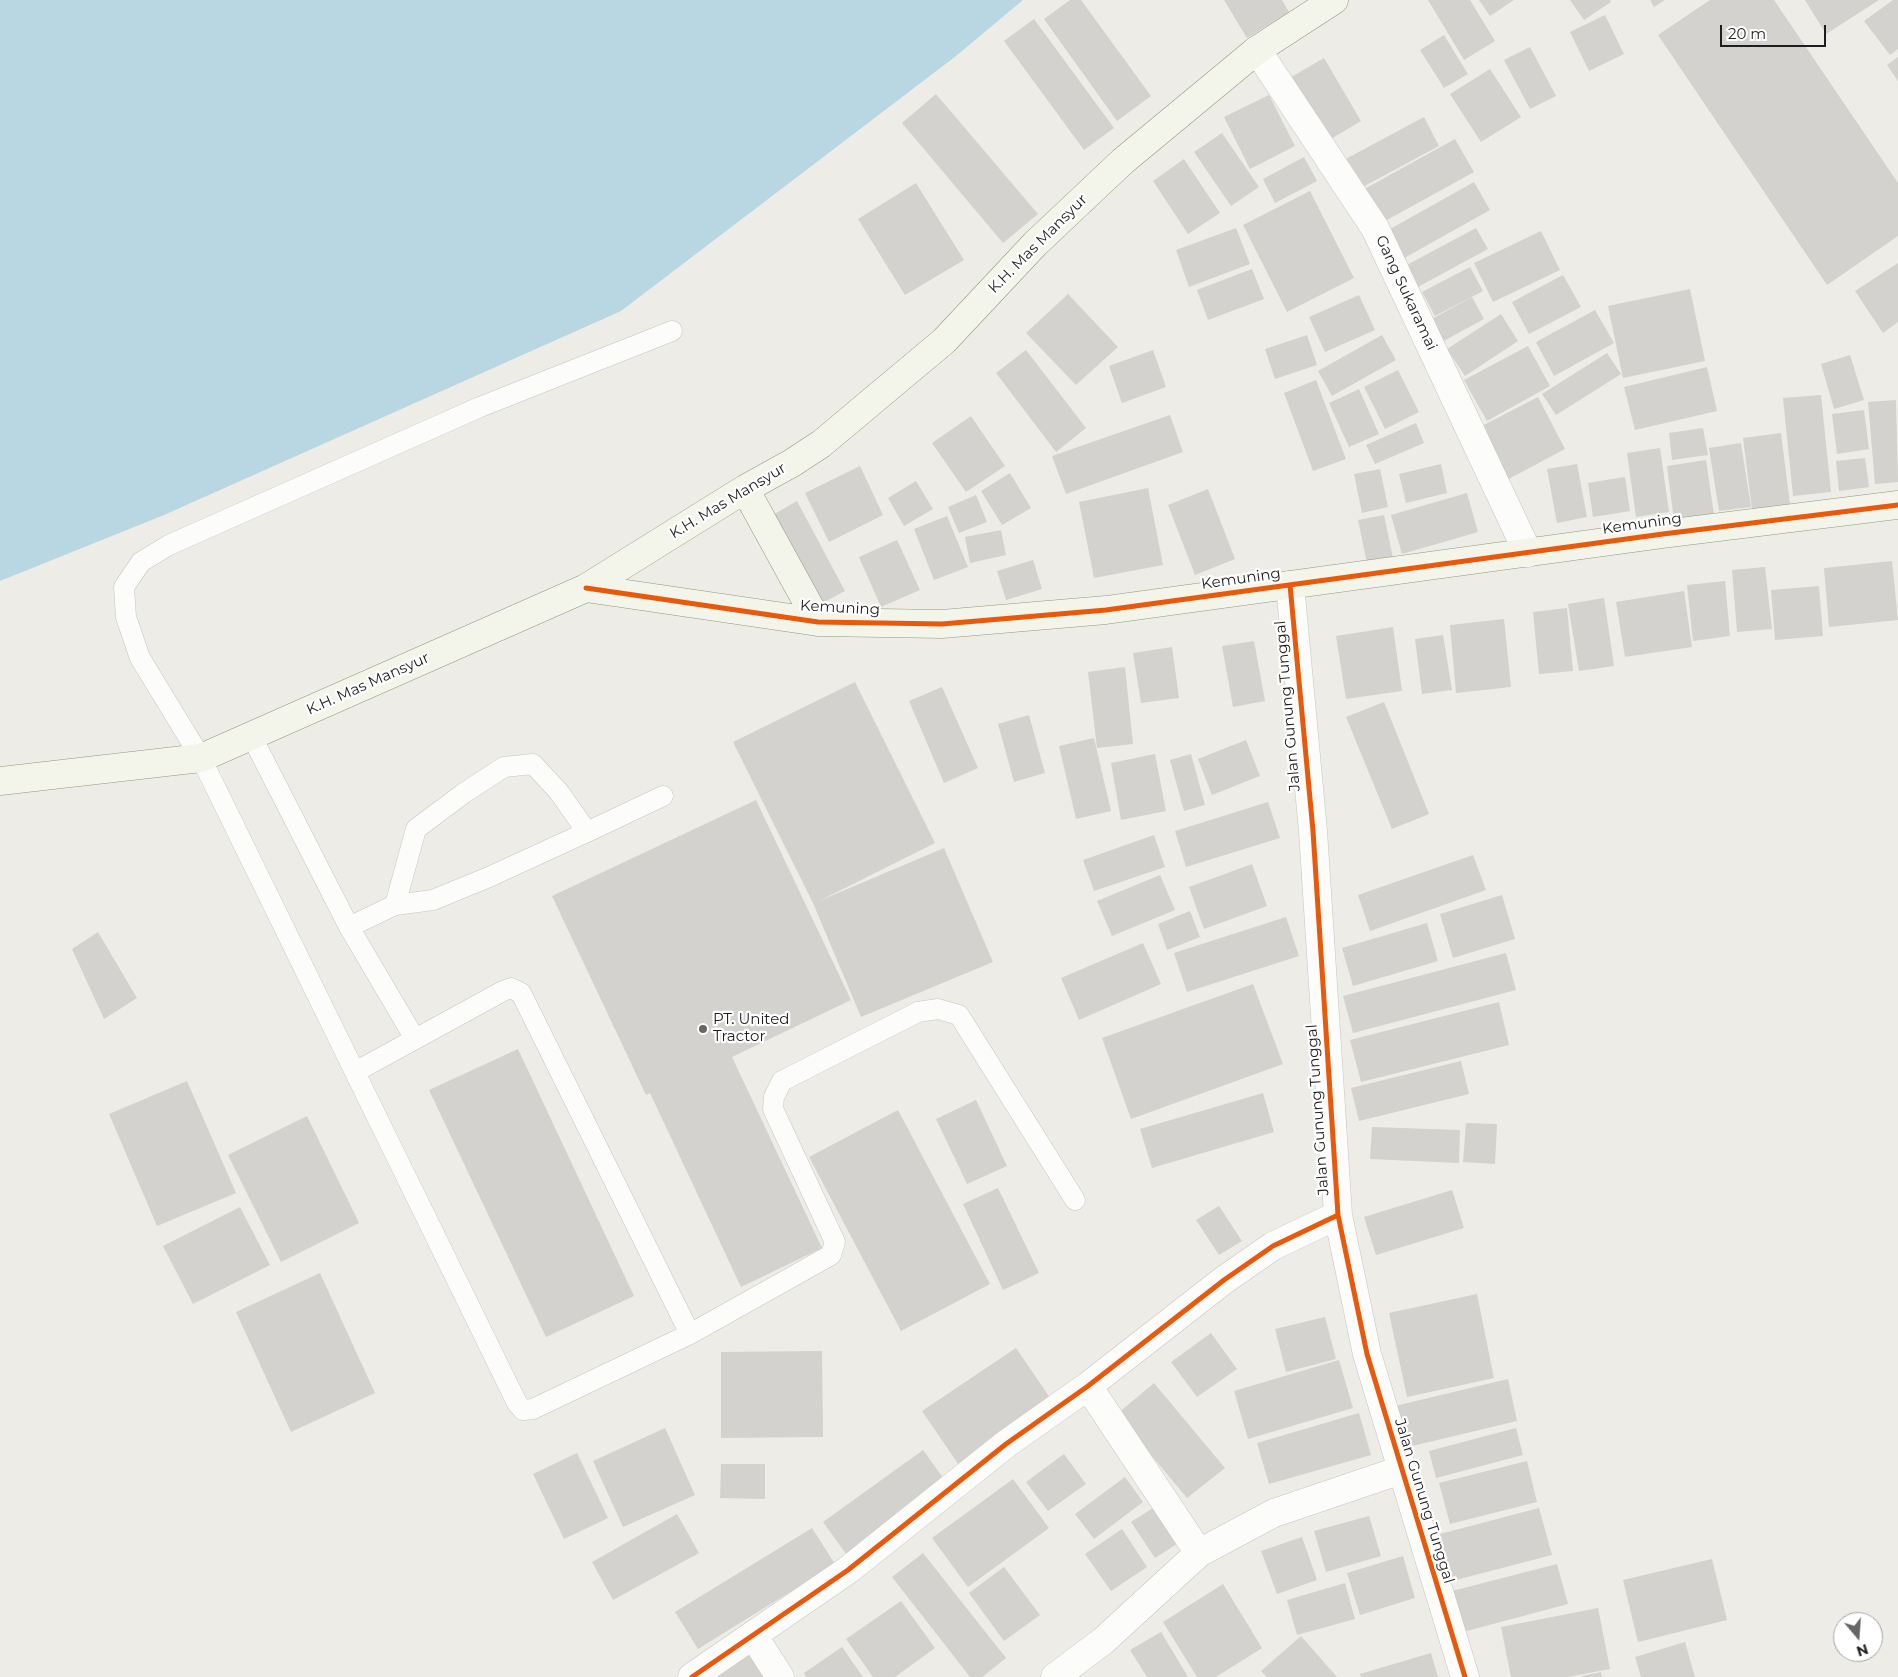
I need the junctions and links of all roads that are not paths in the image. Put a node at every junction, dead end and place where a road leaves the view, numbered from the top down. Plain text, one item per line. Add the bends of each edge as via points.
1 (1334, 0) edge
2 (1257, 50) junction
3 (672, 331) dead end
4 (745, 489) junction
5 (1898, 505) edge
6 (1528, 552) junction
7 (1290, 585) junction
8 (586, 588) junction
9 (818, 622) junction
10 (251, 735) junction
11 (200, 758) junction
12 (0, 781) edge
13 (663, 796) dead end
14 (586, 832) junction
15 (395, 905) junction
16 (349, 927) junction
17 (416, 1038) junction
18 (354, 1072) junction
19 (1075, 1200) dead end
20 (1338, 1215) junction
21 (690, 1334) junction
22 (1088, 1386) junction
23 (1401, 1470) junction
24 (1199, 1554) junction
25 (753, 1634) junction
26 (692, 1677) edge
27 (780, 1677) edge
28 (1055, 1677) edge
29 (1465, 1677) edge

1 - 2 main road, K.H. Mas Mansyur
2 - 4 main road, K.H. Mas Mansyur via 1123,161 1035,244 944,341 821,444
2 - 6 street, Gang Sukaramai via 1375,228
3 - 11 lane via 480,407 169,545 141,562 124,587 126,617 140,658
4 - 8 main road, K.H. Mas Mansyur
4 - 9 main road
5 - 6 main road, Kemuning
6 - 7 main road, Kemuning
7 - 9 main road, Kemuning via 1106,610 942,624
7 - 20 street, Jalan Gunung Tunggal via 1313,831
8 - 9 main road, Kemuning
8 - 10 main road, K.H. Mas Mansyur
10 - 11 main road, K.H. Mas Mansyur
10 - 16 lane
11 - 12 main road, K.H. Mas Mansyur
11 - 18 lane
13 - 14 lane
14 - 15 lane via 433,900
14 - 15 lane via 559,792 534,764 504,767 416,830
15 - 16 lane
16 - 17 lane
17 - 18 lane
17 - 21 lane via 503,991 511,988 521,992
18 - 21 lane via 523,1410 533,1409
19 - 21 lane via 959,1015 938,1009 918,1012 782,1081 774,1096 773,1109 835,1242 831,1255
20 - 22 street via 1264,1252
20 - 23 street, Jalan Gunung Tunggal via 1367,1354
22 - 24 street
22 - 25 street via 1006,1444 848,1570
23 - 24 street via 1274,1513
23 - 29 street, Jalan Gunung Tunggal
24 - 28 street via 1103,1641
25 - 26 street
25 - 27 street

